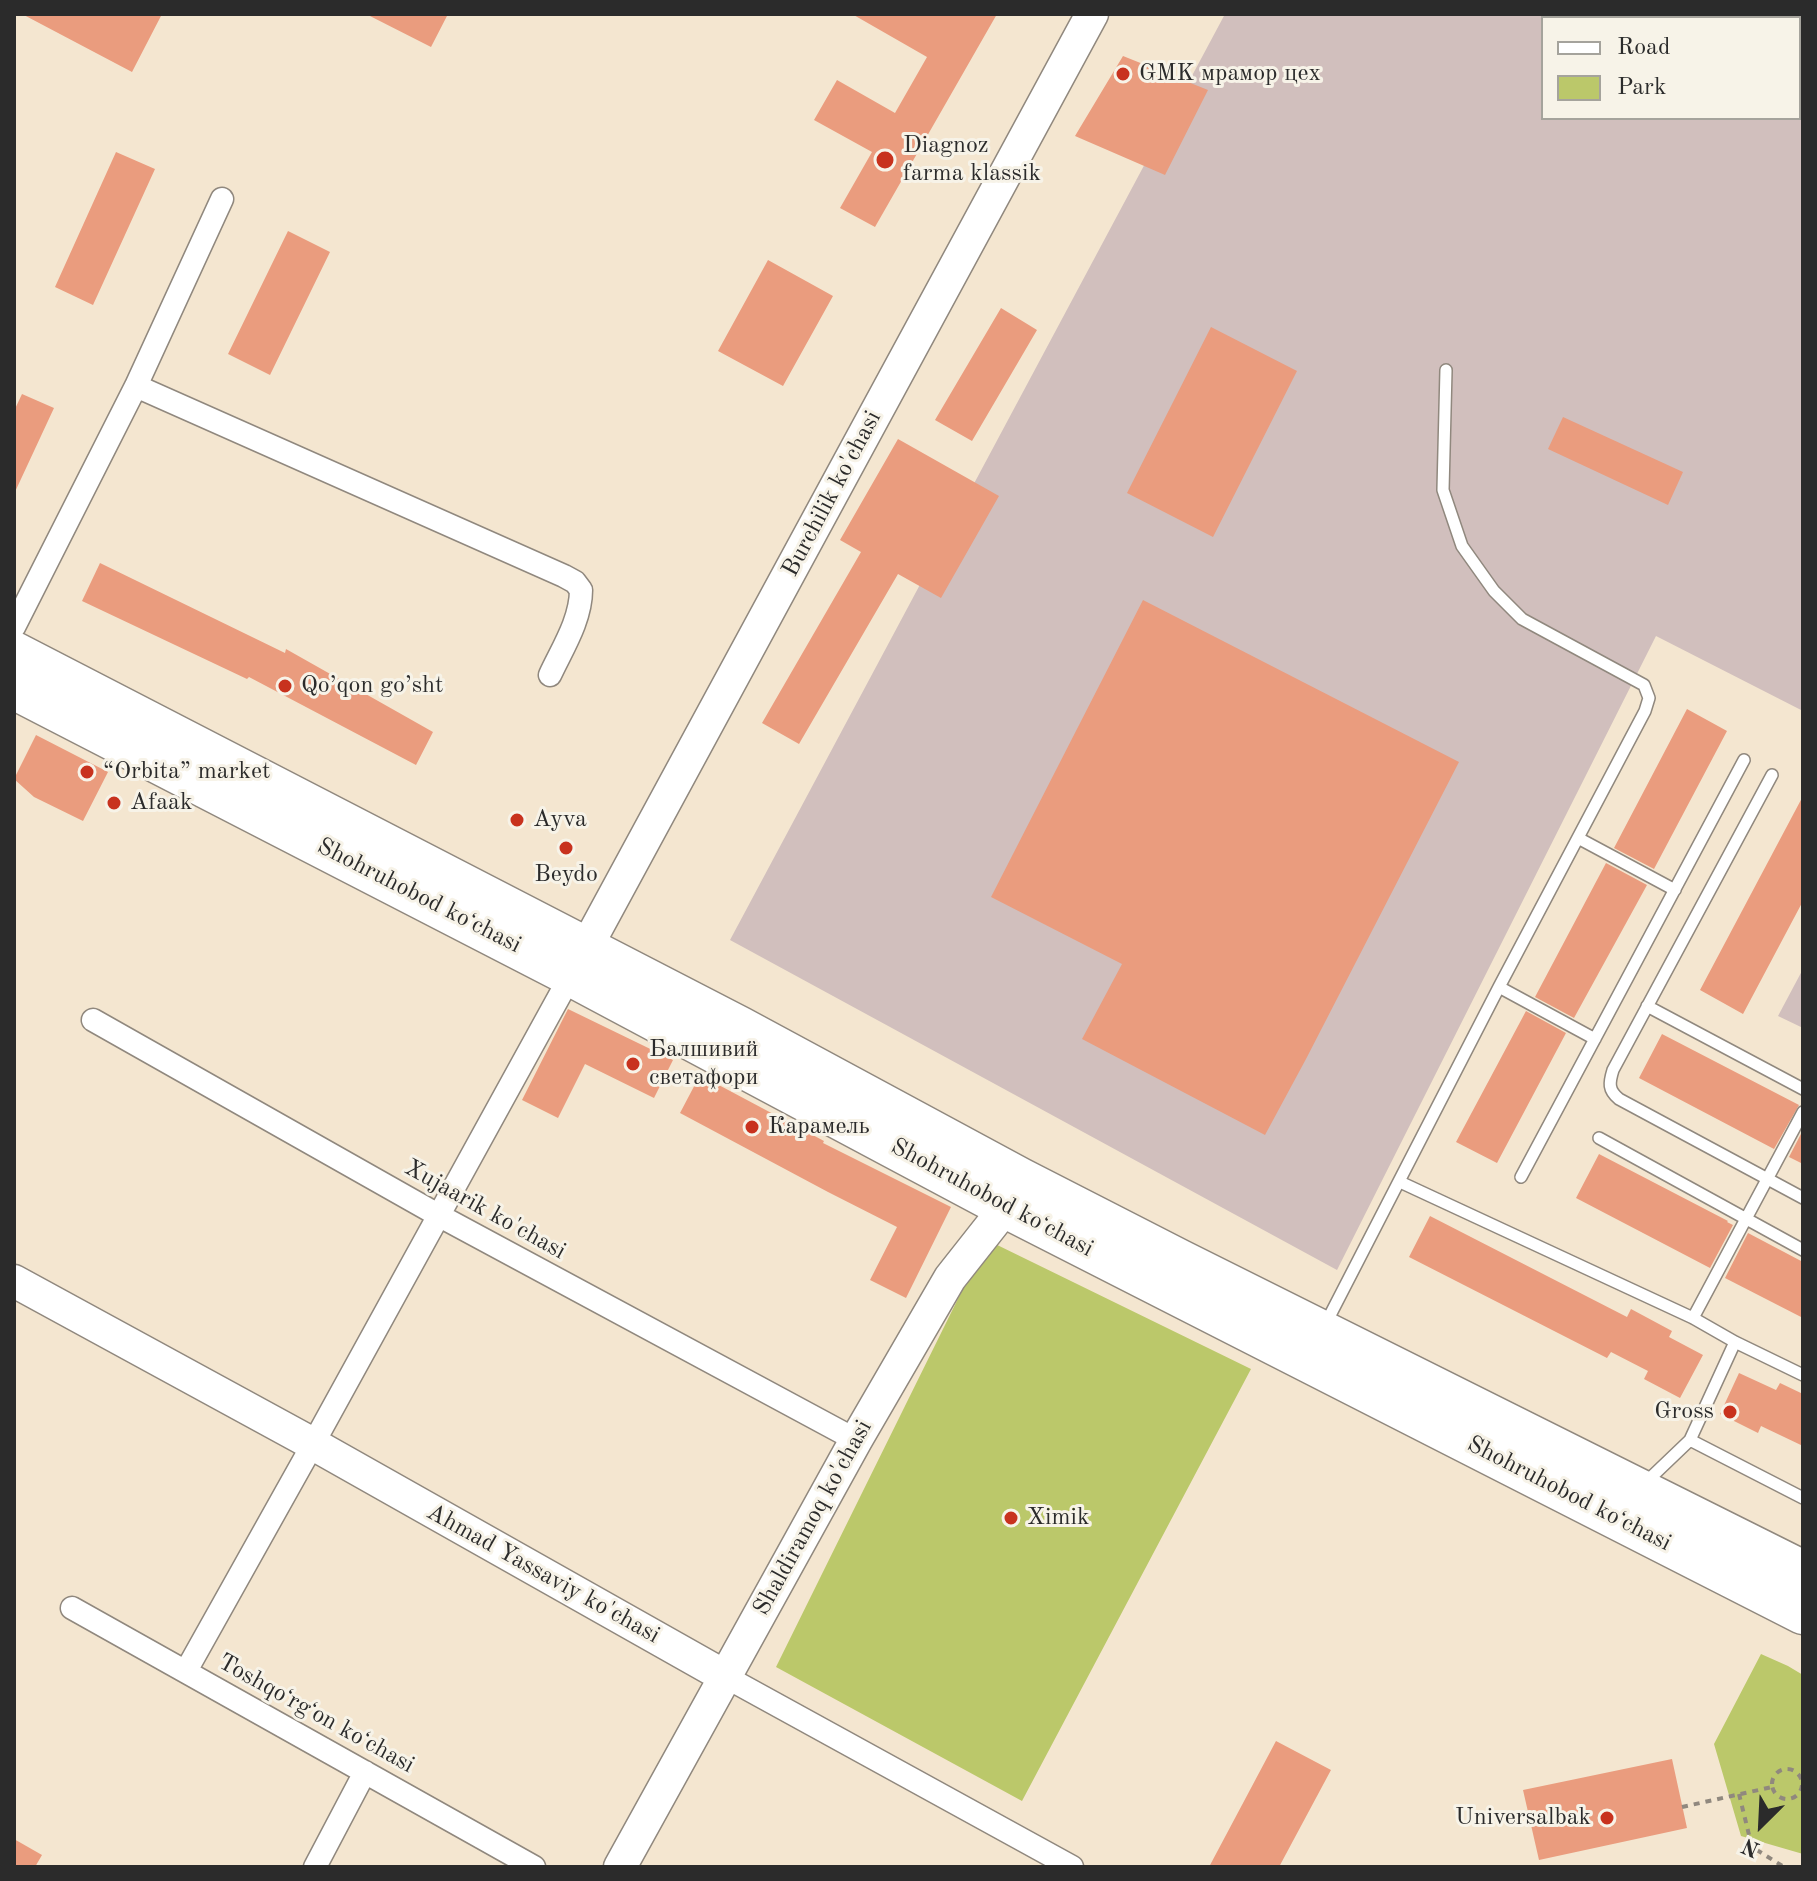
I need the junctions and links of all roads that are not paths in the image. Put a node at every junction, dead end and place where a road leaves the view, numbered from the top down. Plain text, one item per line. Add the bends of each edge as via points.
1 (1092, 14) edge
2 (222, 199) dead end
3 (1446, 370) dead end
4 (136, 386) junction
5 (14, 627) edge
6 (550, 675) dead end
7 (15, 681) edge
8 (1744, 760) dead end
9 (1772, 775) dead end
10 (1578, 838) junction
11 (1675, 890) junction
12 (578, 962) junction
13 (1499, 987) junction
14 (1647, 1006) junction
15 (93, 1020) dead end
16 (1595, 1039) junction
17 (1803, 1089) edge
18 (1803, 1112) edge
19 (1599, 1138) dead end
20 (1521, 1177) dead end
21 (1767, 1178) junction
22 (1400, 1182) junction
23 (1013, 1193) junction
24 (1803, 1198) edge
25 (438, 1215) junction
26 (1746, 1219) junction
27 (1803, 1250) edge
28 (14, 1281) edge
29 (1693, 1318) junction
30 (1321, 1332) junction
31 (1735, 1342) junction
32 (1803, 1375) edge
33 (856, 1440) junction
34 (1690, 1440) junction
35 (313, 1444) junction
36 (1638, 1491) junction
37 (1803, 1498) edge
38 (1803, 1572) edge
39 (72, 1608) dead end
40 (1803, 1613) edge
41 (186, 1671) junction
42 (726, 1677) junction
43 (365, 1772) junction
44 (315, 1867) edge
45 (534, 1867) edge
46 (620, 1867) edge
47 (1072, 1867) edge

1 - 12 street, Burchilik ko'chasi
2 - 4 street
3 - 10 lane via 1443,490 1462,546 1522,619 1644,685 1649,698
4 - 5 street
4 - 6 street via 575,582 581,590 577,617
7 - 12 highway, Shohruhobod koʻchasi
8 - 11 lane
9 - 14 lane
10 - 11 lane
10 - 13 lane
11 - 16 lane
12 - 23 highway, Shohruhobod koʻchasi
12 - 25 street
13 - 16 lane
13 - 22 lane
14 - 17 lane
14 - 21 lane via 1613,1070 1612,1094
15 - 25 street, Xujaarik ko'chasi
16 - 20 lane
18 - 21 lane
19 - 26 lane
21 - 24 lane
21 - 26 lane
22 - 29 lane
22 - 30 lane
23 - 30 highway, Shohruhobod koʻchasi
23 - 33 street, Shaldiramoq ko'chasi via 950,1278
23 - 40 highway, Shohruhobod koʻchasi
25 - 33 street, Xujaarik ko'chasi
25 - 35 street
26 - 27 lane
26 - 29 lane
28 - 35 street, Ahmad Yassaviy ko'chasi
29 - 31 lane
30 - 36 highway, Shohruhobod koʻchasi
31 - 32 lane
31 - 34 lane
33 - 42 street, Shaldiramoq ko'chasi
34 - 36 lane
34 - 37 lane
35 - 41 street
35 - 42 street, Ahmad Yassaviy ko'chasi
36 - 38 highway, Shohruhobod koʻchasi
39 - 41 street, Toshqoʻrgʻon koʻchasi
41 - 43 street, Toshqoʻrgʻon koʻchasi
42 - 46 street, Shaldiramoq ko'chasi
42 - 47 street, Ahmad Yassaviy ko'chasi
43 - 44 street
43 - 45 street, Toshqoʻrgʻon koʻchasi

